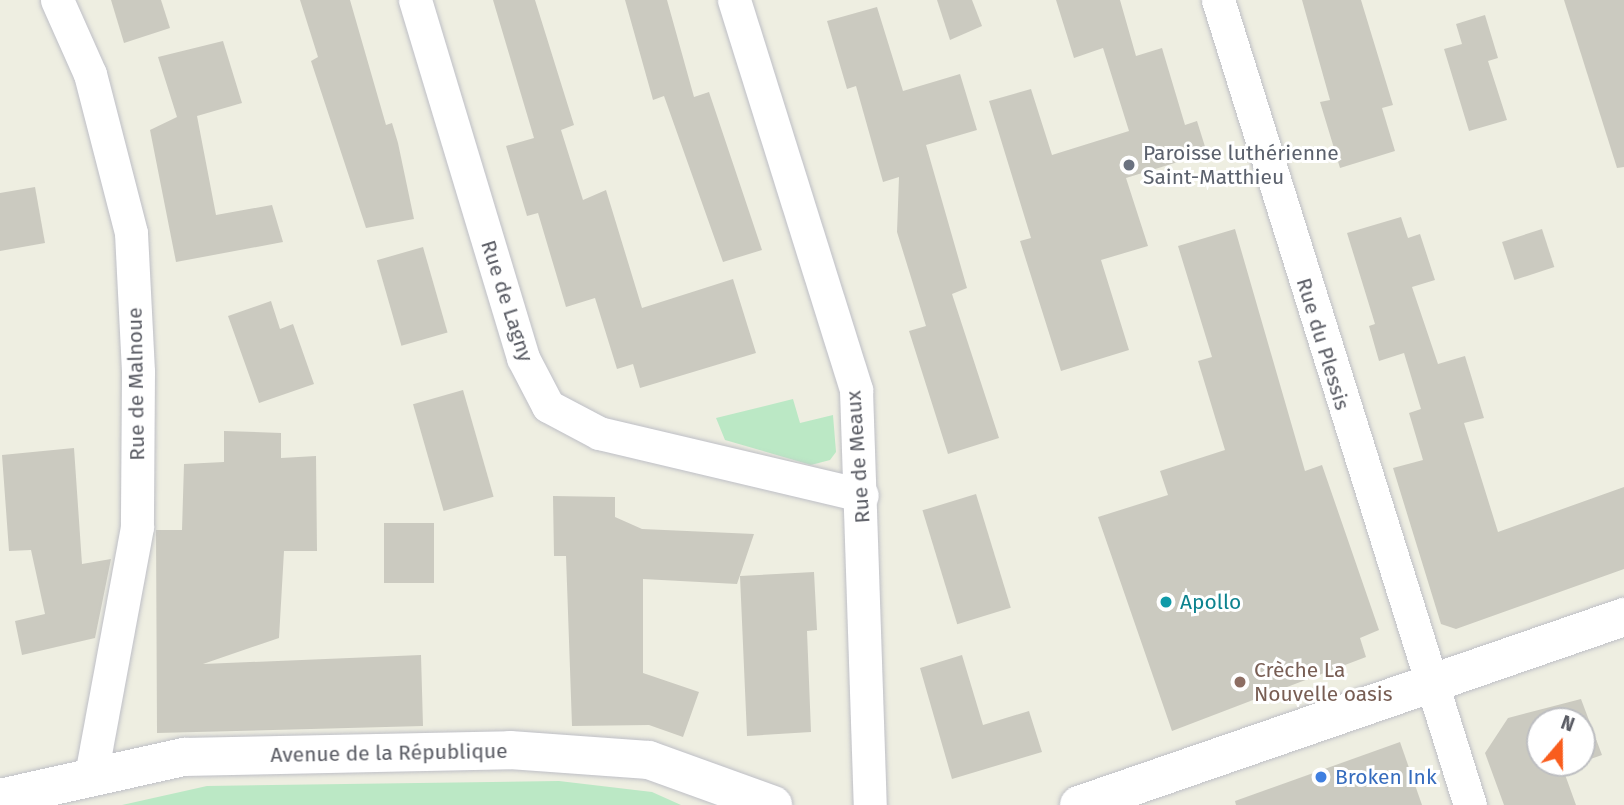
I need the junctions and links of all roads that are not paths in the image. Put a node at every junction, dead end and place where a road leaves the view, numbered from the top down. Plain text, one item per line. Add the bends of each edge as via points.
1 (57, 0) edge
2 (415, 0) edge
3 (734, 0) edge
4 (1218, 0) edge
5 (862, 495) junction
6 (1624, 617) edge
7 (1429, 688) junction
8 (91, 776) junction
9 (0, 797) edge
10 (773, 805) edge
11 (870, 805) edge
12 (1079, 805) edge
13 (1469, 805) edge

1 - 8 street, Rue de Malnoue via 90,74 131,233 138,372 137,527
2 - 5 street, Rue de Lagny via 523,358 548,406 599,433
3 - 5 street, Rue de Meaux via 856,390
4 - 7 street, Rue du Plessis
5 - 11 street, Rue de Meaux
6 - 7 street
7 - 12 street
7 - 13 street, Rue du Plessis
8 - 9 street, Avenue de la République
8 - 10 street, Avenue de la République via 184,757 600,753 649,761

